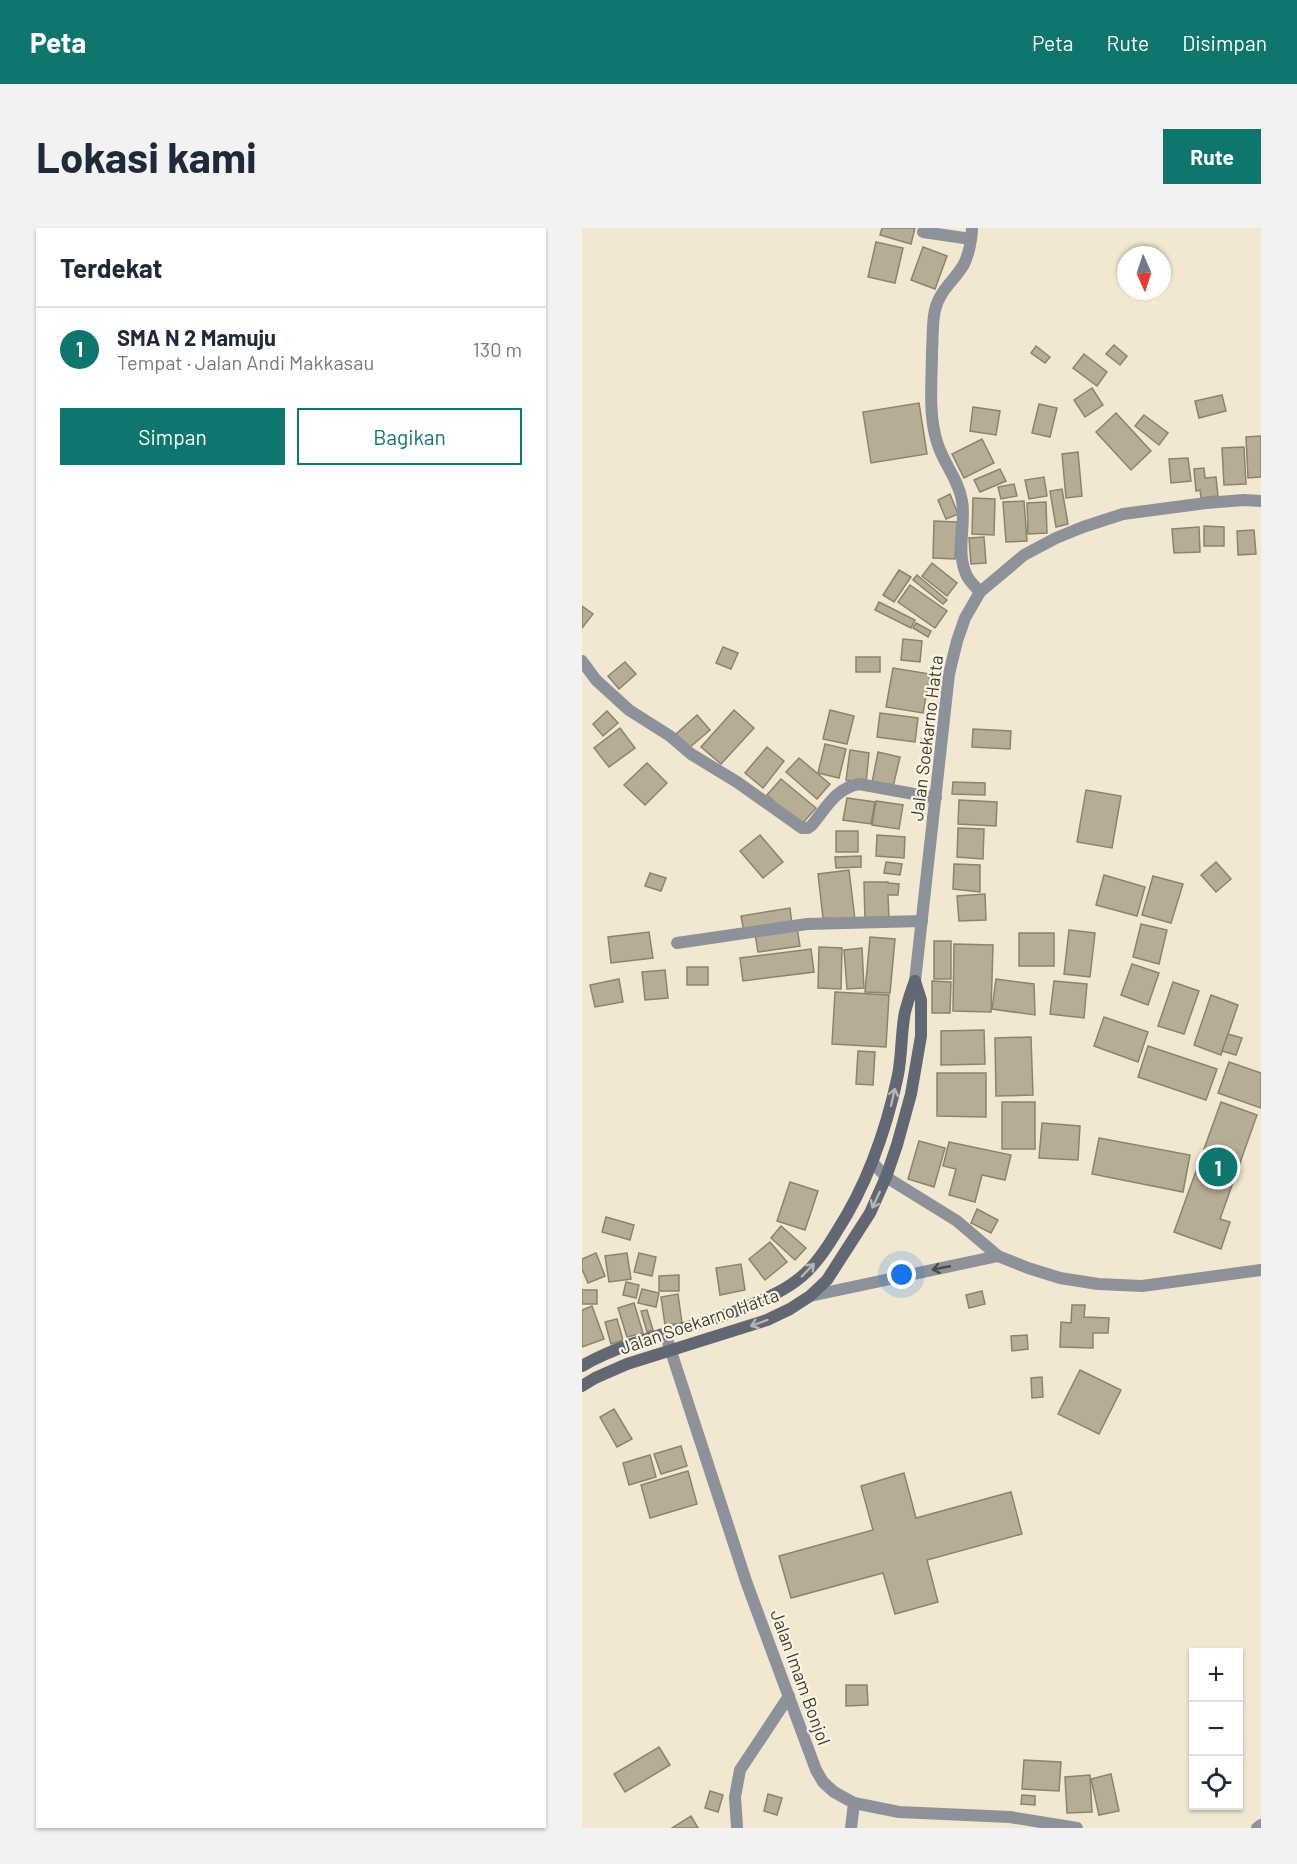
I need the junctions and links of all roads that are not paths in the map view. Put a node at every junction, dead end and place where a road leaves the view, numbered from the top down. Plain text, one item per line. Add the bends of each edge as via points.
1 (923, 232) dead end
2 (971, 234) edge
3 (1261, 501) edge
4 (980, 592) junction
5 (582, 661) edge
6 (936, 798) junction
7 (922, 921) junction
8 (677, 943) dead end
9 (915, 981) junction
10 (873, 1163) junction
11 (886, 1177) junction
12 (998, 1256) junction
13 (1261, 1270) edge
14 (810, 1296) junction
15 (666, 1333) junction
16 (671, 1350) junction
17 (582, 1366) edge
18 (582, 1386) edge
19 (789, 1696) junction
20 (854, 1803) junction
21 (1261, 1825) edge
22 (737, 1827) edge
23 (851, 1828) edge
24 (1077, 1828) edge
25 (1257, 1828) edge

1 - 2 street
2 - 4 street via 965,262 942,294 933,319 932,415 936,440 963,502 966,576
3 - 4 street, Jalan Soekarno Hatta via 1206,503 1103,520 1024,555
4 - 6 street, Jalan Soekarno Hatta via 957,641
5 - 6 street via 596,680 629,710 802,828 812,825 834,797 851,785
6 - 7 street, Jalan Soekarno Hatta
7 - 8 street via 807,924
7 - 9 street, Jalan Soekarno Hatta
10 -> 9 main road, Jalan Soekarno Hatta via 892,1101 905,1014
9 - 11 main road, Jalan Soekarno Hatta via 922,1015 916,1066
10 - 11 street
15 -> 10 main road, Jalan Soekarno Hatta via 751,1305 799,1279 846,1217
11 - 12 street via 957,1221
11 -> 14 main road, Jalan Soekarno Hatta via 870,1213 827,1280
12 - 13 street via 1060,1278 1098,1284 1142,1286
12 -> 14 street
14 -> 16 main road, Jalan Soekarno Hatta via 767,1320
15 - 16 street, Jalan Imam Bonjol
15 - 17 main road, Jalan Soekarno Hatta via 619,1347
16 - 18 main road, Jalan Soekarno Hatta via 627,1364
16 - 19 street, Jalan Imam Bonjol via 747,1584
19 - 20 street, Jalan Imam Bonjol via 823,1782
19 - 22 street via 740,1770 735,1797
20 - 23 street
20 - 24 street, Jalan Imam Bonjol via 899,1812 1010,1817
21 - 25 street

